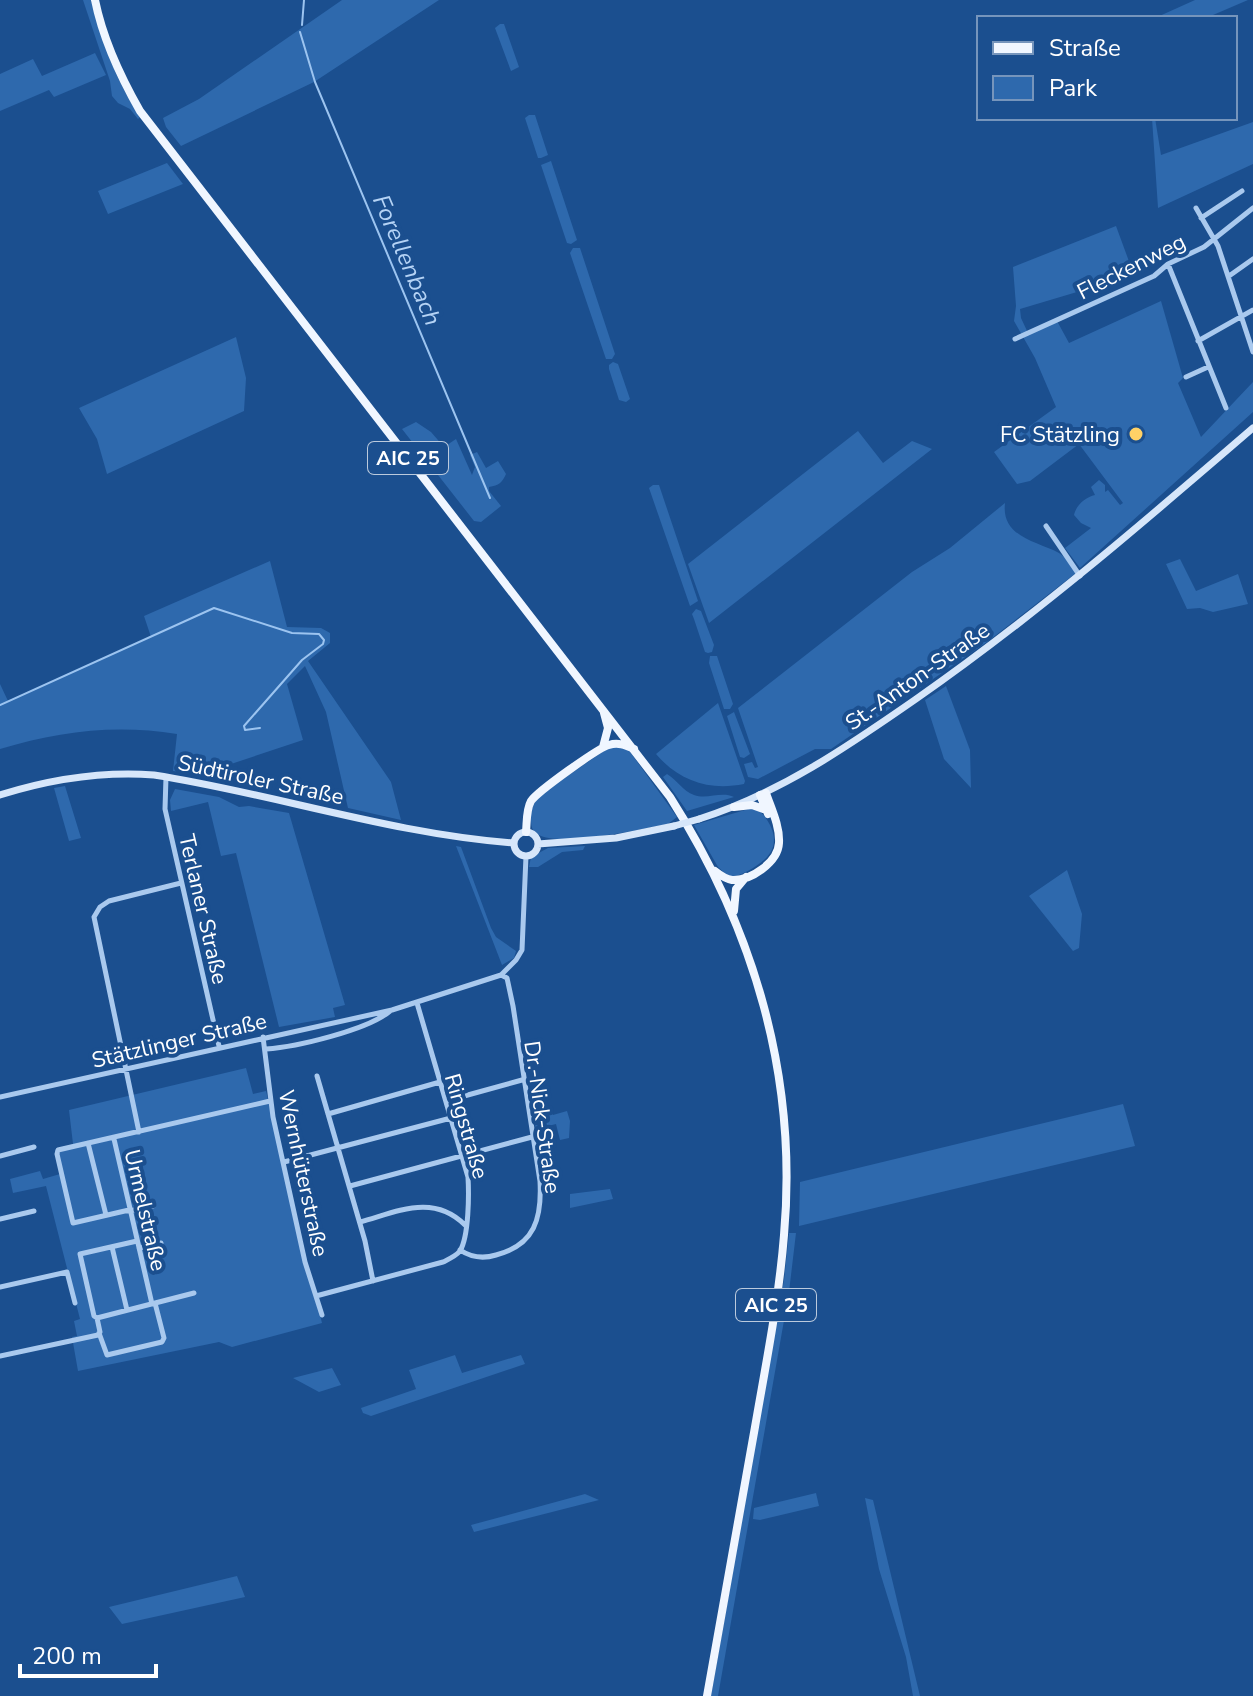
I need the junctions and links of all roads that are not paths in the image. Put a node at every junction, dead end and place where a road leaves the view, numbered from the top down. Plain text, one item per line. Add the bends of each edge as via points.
1 (95, 0) edge
2 (1242, 191) dead end
3 (1196, 208) dead end
4 (1253, 208) edge
5 (1201, 218) junction
6 (1214, 240) junction
7 (1253, 259) edge
8 (1168, 264) junction
9 (1229, 276) junction
10 (1253, 310) edge
11 (1242, 316) junction
12 (1015, 339) dead end
13 (1198, 341) junction
14 (1253, 352) edge
15 (1208, 367) junction
16 (1186, 377) dead end
17 (1226, 408) dead end
18 (1253, 428) edge
19 (1046, 526) dead end
20 (1080, 576) junction
21 (604, 711) junction
22 (603, 747) junction
23 (634, 749) junction
24 (166, 777) junction
25 (766, 792) junction
26 (0, 795) edge
27 (734, 807) junction
28 (766, 810) junction
29 (778, 828) junction
30 (526, 832) junction
31 (514, 843) junction
32 (538, 844) junction
33 (526, 856) junction
34 (714, 871) junction
35 (746, 877) junction
36 (181, 883) junction
37 (734, 915) junction
38 (501, 975) junction
39 (417, 1003) junction
40 (366, 1020) junction
41 (263, 1037) junction
42 (219, 1047) junction
43 (266, 1049) junction
44 (125, 1068) junction
45 (317, 1076) dead end
46 (522, 1080) junction
47 (440, 1082) junction
48 (0, 1097) edge
49 (270, 1101) junction
50 (446, 1101) junction
51 (328, 1114) junction
52 (451, 1118) junction
53 (139, 1132) junction
54 (532, 1137) junction
55 (114, 1139) junction
56 (88, 1143) junction
57 (34, 1147) dead end
58 (338, 1148) junction
59 (463, 1155) junction
60 (0, 1156) edge
61 (284, 1162) junction
62 (350, 1186) junction
63 (153, 1206) dead end
64 (34, 1211) dead end
65 (129, 1211) junction
66 (466, 1214) junction
67 (106, 1215) junction
68 (457, 1216) junction
69 (0, 1219) edge
70 (360, 1222) junction
71 (465, 1225) junction
72 (137, 1241) junction
73 (161, 1243) dead end
74 (112, 1247) junction
75 (139, 1248) junction
76 (460, 1250) junction
77 (373, 1281) junction
78 (0, 1287) edge
79 (194, 1293) dead end
80 (316, 1296) junction
81 (75, 1303) dead end
82 (154, 1304) junction
83 (127, 1310) junction
84 (322, 1315) dead end
85 (97, 1318) junction
86 (99, 1333) junction
87 (0, 1356) edge
88 (707, 1696) edge

1 - 21 main road, AIC 25 via 115,63 140,111
2 - 5 street
3 - 5 street
4 - 6 street, Fleckenweg
5 - 6 street
6 - 8 street, Fleckenweg
6 - 9 street
7 - 9 street
8 - 12 street, Fleckenweg via 1154,276
8 - 13 street
9 - 11 street
10 - 11 street
11 - 13 street
11 - 14 street
13 - 15 street
15 - 16 street
15 - 17 street
18 - 20 main road, St.-Anton-Straße
19 - 20 street
20 - 25 main road, St.-Anton-Straße via 840,751
21 - 22 main road via 608,728
21 - 23 main road, AIC 25
22 - 23 main road via 617,743
22 - 30 main road via 532,800
23 - 34 main road, AIC 25
24 - 26 main road, Südtiroler Straße via 86,775
24 - 31 main road, Südtiroler Straße via 400,828
24 - 36 street, Terlaner Straße via 165,809
25 - 27 main road, St.-Anton-Straße
25 - 28 main road
25 - 29 main road
27 - 28 main road
27 - 32 main road, St.-Anton-Straße, bridge via 674,826 592,841
28 - 29 main road
29 - 35 main road via 777,853
30 - 31 main road
30 - 32 main road
31 - 33 main road
32 - 33 main road
33 - 38 street, Stätzlinger Straße via 524,942
34 - 35 main road via 731,880
34 - 37 main road, AIC 25
35 - 37 main road via 736,889
36 - 42 street, Terlaner Straße
36 - 44 street via 109,901 94,917
37 - 88 main road, AIC 25 via 774,1045 787,1167 785,1233
38 - 39 street, Stätzlinger Straße
38 - 46 street, Dr.-Nick-Straße via 509,986
39 - 40 street, Stätzlinger Straße
39 - 47 street, Ringstraße
40 - 41 street, Stätzlinger Straße
40 - 43 street, Stätzlinger Straße via 299,1044
41 - 42 street, Stätzlinger Straße
41 - 43 street, Wernhüterstraße
42 - 44 street, Stätzlinger Straße
43 - 49 street, Wernhüterstraße
44 - 48 street, Stätzlinger Straße
44 - 53 street
45 - 51 street
46 - 50 street
46 - 54 street, Dr.-Nick-Straße
47 - 50 street, Ringstraße
47 - 51 street
49 - 53 street, Urmelstraße
49 - 61 street, Wernhüterstraße
50 - 52 street, Ringstraße
51 - 58 street
52 - 58 street
52 - 59 street, Ringstraße
53 - 55 street, Urmelstraße
54 - 59 street
54 - 76 street, Dr.-Nick-Straße via 540,1194 530,1236 492,1256 473,1257
55 - 56 street
55 - 65 street, Urmelstraße
56 - 67 street
56 - 67 street via 57,1154 73,1223
57 - 60 street
58 - 61 street
58 - 62 street
59 - 62 street
59 - 66 street, Ringstraße via 469,1194
61 - 80 street, Wernhüterstraße
62 - 70 street
63 - 65 street
64 - 69 street
65 - 67 street
65 - 72 street, Urmelstraße
66 - 68 street
66 - 71 street, Ringstraße
68 - 70 street via 422,1205
68 - 71 street
70 - 77 street
71 - 76 street, Ringstraße
72 - 74 street
72 - 75 street, Urmelstraße
73 - 75 street
74 - 83 street
74 - 85 street via 80,1254
75 - 82 street, Urmelstraße
76 - 77 street via 443,1262
77 - 80 street
78 - 81 street via 67,1272
79 - 82 street
80 - 84 street, Wernhüterstraße
82 - 83 street
82 - 86 street, Urmelstraße via 162,1342 107,1355
83 - 85 street
85 - 86 street
86 - 87 street

